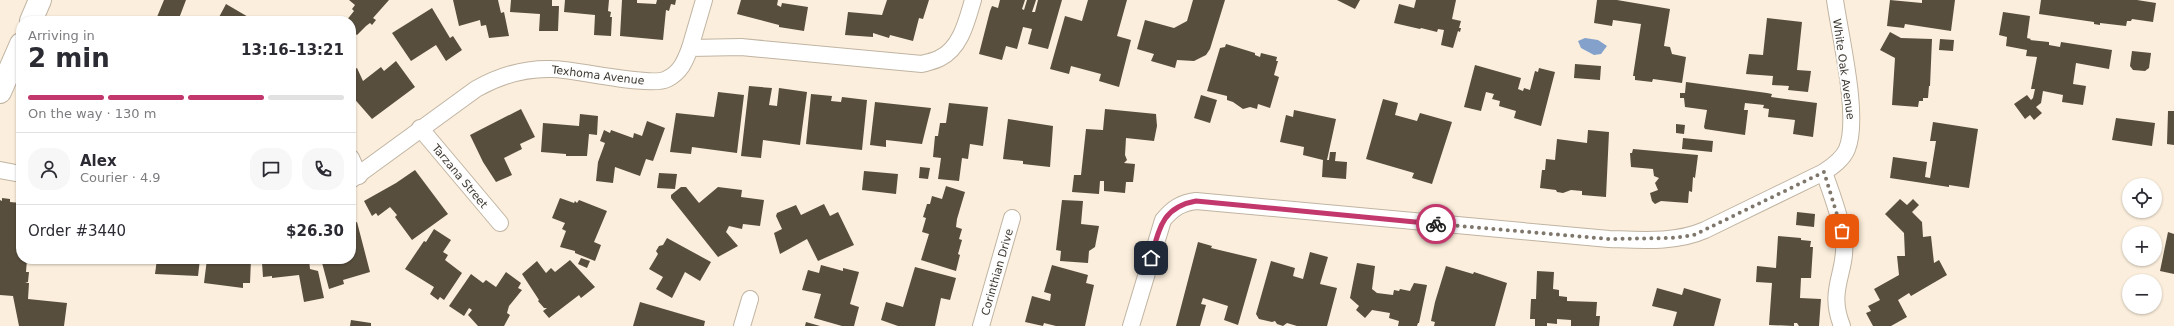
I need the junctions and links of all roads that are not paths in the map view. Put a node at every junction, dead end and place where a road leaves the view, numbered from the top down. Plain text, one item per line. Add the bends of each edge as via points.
1 (40, 0) edge
2 (704, 0) edge
3 (973, 0) edge
4 (1834, 0) edge
5 (33, 16) edge
6 (690, 48) junction
7 (16, 55) edge
8 (0, 92) edge
9 (420, 128) junction
10 (0, 170) edge
11 (1824, 172) junction
12 (16, 173) edge
13 (356, 177) edge
14 (1012, 218) dead end
15 (500, 223) dead end
16 (750, 299) dead end
17 (742, 326) edge
18 (981, 326) edge
19 (1131, 326) edge
20 (1842, 326) edge

1 - 5 main road
2 - 6 street, Texhoma Avenue
3 - 6 street via 965,28 956,44 941,58 922,64 741,47
4 - 11 street, White Oak Avenue via 1852,113 1852,134 1847,150 1839,161
6 - 9 street, Texhoma Avenue via 683,67 666,80 649,81 552,69 521,72 493,79
7 - 8 main road
9 - 13 street, Texhoma Avenue
9 - 15 street, Tarzana Street
10 - 12 street
11 - 19 street, White Oak Avenue via 1694,235 1672,238 1609,239 1196,201 1183,203 1171,210 1163,220
11 - 20 street via 1844,241 1843,260 1836,291 1836,305
14 - 18 street, Corinthian Drive
16 - 17 street

